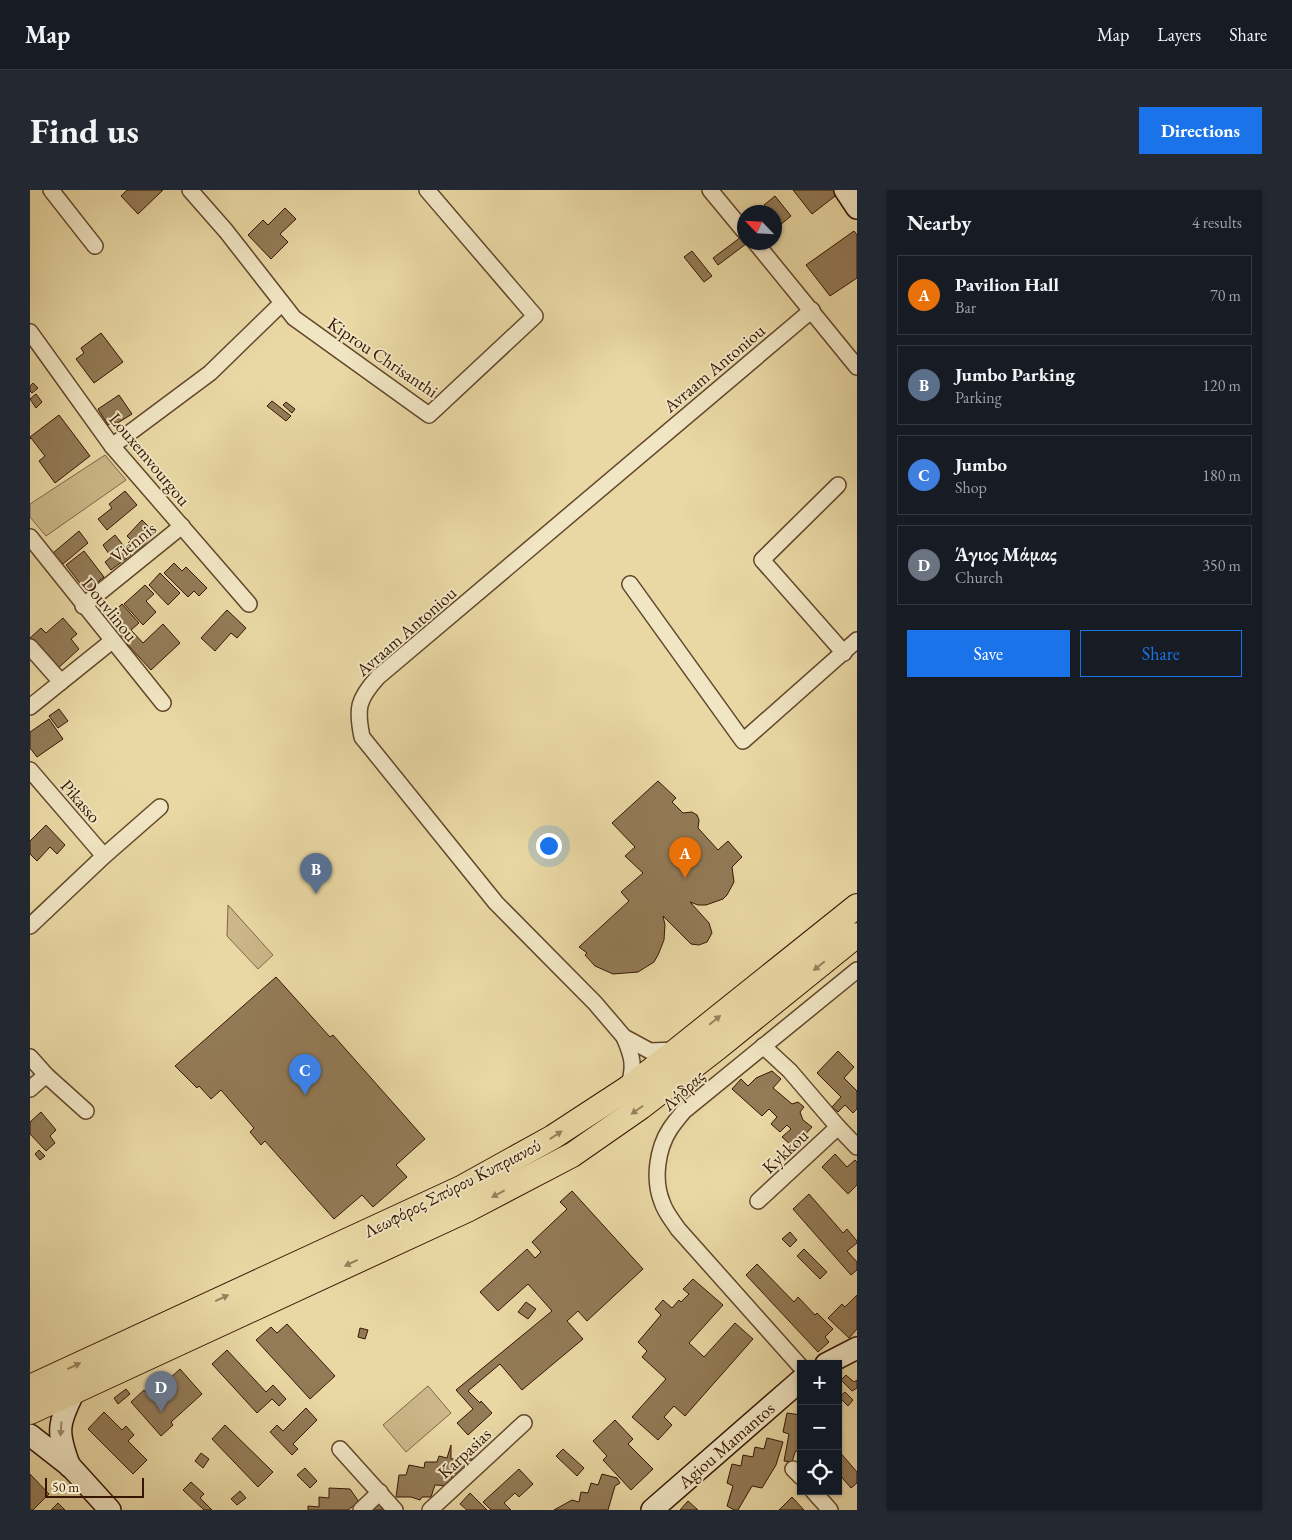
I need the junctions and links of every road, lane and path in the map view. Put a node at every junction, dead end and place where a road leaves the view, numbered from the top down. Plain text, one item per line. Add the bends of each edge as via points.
1 (51, 190) edge
2 (190, 190) edge
3 (427, 190) edge
4 (710, 190) edge
5 (845, 190) edge
6 (857, 208) edge
7 (737, 222) edge
8 (95, 246) dead end
9 (761, 250) edge
10 (282, 303) junction
11 (812, 310) junction
12 (30, 332) edge
13 (857, 367) edge
14 (112, 446) junction
15 (838, 485) dead end
16 (182, 526) junction
17 (30, 537) edge
18 (630, 584) dead end
19 (249, 604) dead end
20 (84, 606) junction
21 (857, 640) edge
22 (112, 641) junction
23 (30, 647) edge
24 (844, 653) junction
25 (61, 682) junction
26 (163, 703) dead end
27 (30, 707) edge
28 (30, 770) edge
29 (160, 807) dead end
30 (104, 856) junction
31 (857, 906) edge
32 (30, 926) edge
33 (857, 935) edge
34 (857, 970) edge
35 (624, 1036) junction
36 (763, 1046) junction
37 (677, 1050) junction
38 (30, 1057) edge
39 (46, 1075) junction
40 (628, 1088) junction
41 (30, 1089) edge
42 (86, 1111) dead end
43 (838, 1127) junction
44 (857, 1147) edge
45 (758, 1201) dead end
46 (857, 1348) edge
47 (834, 1360) edge
48 (797, 1362) edge
49 (797, 1384) edge
50 (30, 1386) edge
51 (74, 1392) junction
52 (30, 1412) edge
53 (524, 1423) dead end
54 (30, 1435) edge
55 (340, 1449) dead end
56 (71, 1468) junction
57 (380, 1492) junction
58 (817, 1495) edge
59 (657, 1508) edge
60 (110, 1510) edge
61 (361, 1510) edge
62 (396, 1510) edge
63 (430, 1510) edge
64 (830, 1510) edge

1 - 8 street
2 - 10 street, Kiprou Chrisanthi
3 - 10 street, Kiprou Chrisanthi via 535,316 429,415 294,318
4 - 7 street
5 - 6 street
9 - 11 street
10 - 14 street via 210,373
11 - 13 street
11 - 35 street, Avraam Antoniou via 378,677 366,690 358,708 362,737 496,904
12 - 14 street, Louxemvourgou
14 - 16 street, Louxemvourgou
15 - 24 street via 762,560
16 - 19 street, Louxemvourgou
16 - 20 street, Viennis
17 - 20 street, Douvlinou
18 - 24 street via 744,741
20 - 22 street, Douvlinou
21 - 24 street
22 - 25 street
22 - 26 street, Douvlinou
23 - 25 street
25 - 27 street
28 - 30 street, Pikasso
29 - 30 street
30 - 32 street
37 -> 31 main road, Λεωφόρος Σπύρου Κυπριανού
33 -> 51 main road, Λεωφόρος Σπύρου Κυπριανού via 716,1050 572,1154 466,1210
34 - 36 street, Λήδρας
35 - 37 street via 650,1051
35 - 40 street via 633,1063
36 - 43 street via 790,1071
36 - 48 street, Λήδρας via 684,1110 669,1130 662,1147 657,1181 661,1200 678,1228
37 - 40 main road, Λεωφόρος Σπύρου Κυπριανού
38 - 39 street
39 - 41 street
39 - 42 street
50 -> 40 main road, Λεωφόρος Σπύρου Κυπριανού via 461,1188 553,1137
43 - 44 street
43 - 45 street, Kykkou
46 - 47 street
49 - 59 street, Agiou Mamantos
51 - 52 main road, Λεωφόρος Σπύρου Κυπριανού
51 -> 56 street via 60,1430 61,1444
53 - 63 street, Karpasias
54 - 56 street
55 - 57 street
56 - 60 street
57 - 61 street
57 - 62 street
58 - 64 street

